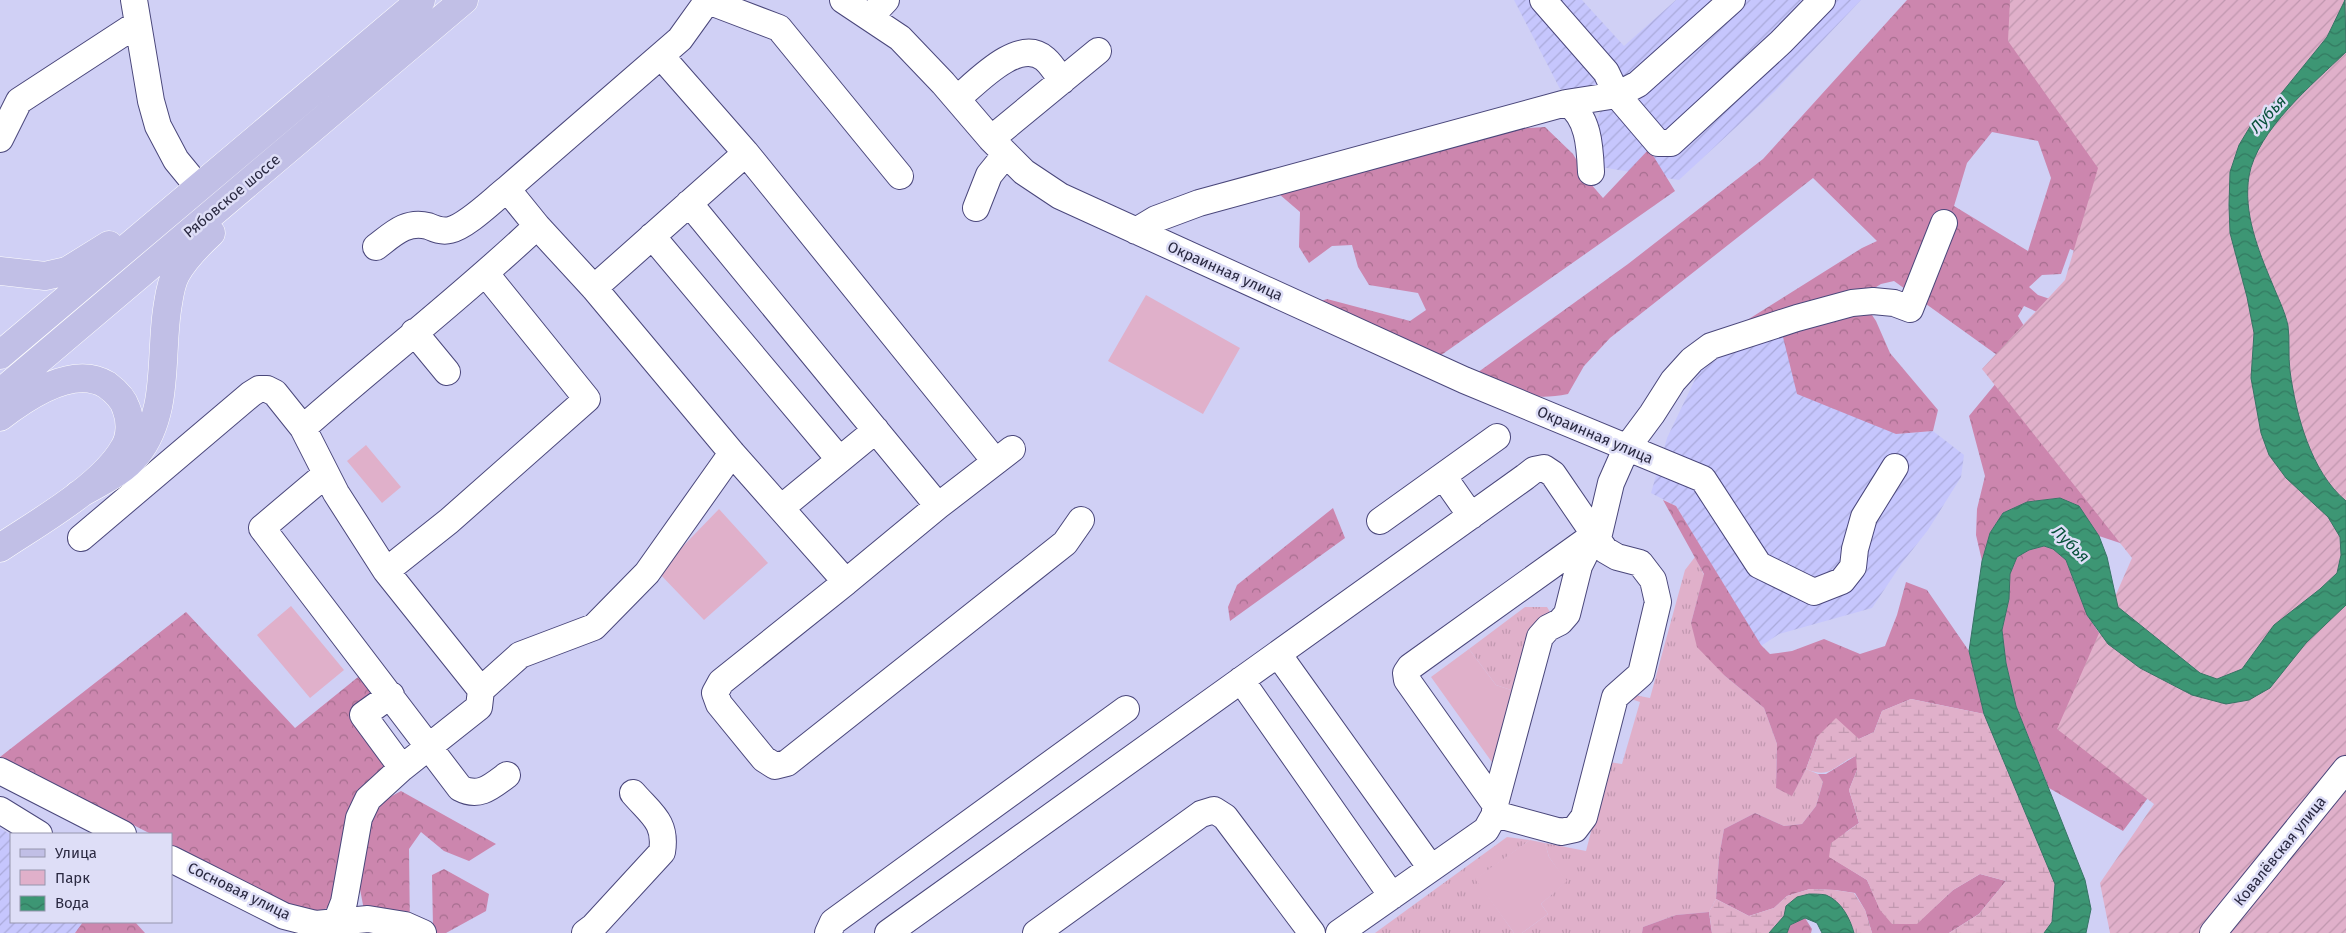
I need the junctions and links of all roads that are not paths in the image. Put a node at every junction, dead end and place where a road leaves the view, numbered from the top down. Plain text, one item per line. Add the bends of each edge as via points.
1 (421, 0) edge
2 (464, 0) edge
3 (708, 0) edge
4 (843, 0) edge
5 (1543, 0) edge
6 (1732, 0) edge
7 (1822, 0) edge
8 (878, 9) edge
9 (135, 12) edge
10 (1098, 51) dead end
11 (661, 56) junction
12 (1062, 80) junction
13 (1617, 95) junction
14 (957, 99) junction
15 (1566, 103) junction
16 (0, 139) edge
17 (998, 146) junction
18 (286, 150) junction
19 (746, 153) junction
20 (1591, 172) dead end
21 (900, 176) dead end
22 (507, 189) junction
23 (195, 191) junction
24 (690, 203) junction
25 (976, 208) dead end
26 (1944, 223) dead end
27 (537, 226) junction
28 (1136, 231) junction
29 (652, 236) junction
30 (376, 247) dead end
31 (0, 272) edge
32 (486, 274) junction
33 (594, 288) junction
34 (414, 332) junction
35 (0, 355) edge
36 (448, 372) dead end
37 (0, 393) edge
38 (0, 417) edge
39 (303, 428) junction
40 (876, 430) junction
41 (1497, 437) dead end
42 (1626, 449) junction
43 (732, 453) junction
44 (839, 459) junction
45 (1895, 467) dead end
46 (326, 474) junction
47 (1443, 476) junction
48 (78, 495) junction
49 (938, 506) junction
50 (781, 508) junction
51 (1471, 516) junction
52 (1081, 520) dead end
53 (1380, 521) dead end
54 (81, 538) dead end
55 (1598, 538) junction
56 (0, 548) edge
57 (386, 571) junction
58 (846, 582) junction
59 (1278, 654) junction
60 (1241, 680) junction
61 (481, 690) junction
62 (391, 695) junction
63 (1126, 709) dead end
64 (428, 747) junction
65 (402, 768) junction
66 (2346, 769) edge
67 (0, 772) edge
68 (507, 775) dead end
69 (633, 793) dead end
70 (1495, 809) junction
71 (0, 810) edge
72 (981, 814) junction
73 (37, 833) edge
74 (122, 833) edge
75 (1006, 849) junction
76 (172, 859) edge
77 (1431, 868) junction
78 (1392, 896) junction
79 (334, 927) edge
80 (423, 933) edge
81 (585, 933) edge
82 (828, 933) edge
83 (888, 933) edge
84 (1036, 933) edge
85 (1312, 933) edge
86 (1339, 933) edge
87 (2213, 933) edge

1 - 23 main road, Рябовское шоссе
2 - 18 main road, Рябовское шоссе
3 - 11 street via 680,39
3 - 21 street via 779,28
4 - 8 street, Окраинная улица
5 - 13 street via 1606,72
6 - 13 street via 1638,84
7 - 13 street via 1671,143 1658,143
8 - 14 street, Окраинная улица via 900,38
9 - 16 street via 18,101
9 - 23 street via 158,126
10 - 12 street
11 - 19 street
11 - 22 street
12 - 14 street via 1045,59 1035,53 1024,53 1010,56
12 - 17 street
13 - 15 street
14 - 17 street, Окраинная улица
15 - 20 street via 1575,107 1590,141
15 - 28 street via 1199,203 1156,219
17 - 25 street
17 - 28 street, Окраинная улица via 1024,172 1060,196
18 - 37 main road, Рябовское шоссе
18 - 48 main road via 260,187 195,248 176,274 166,313 156,418 147,440 137,455 118,472
19 - 24 street
19 - 49 street via 1004,455
22 - 27 street
22 - 30 street via 459,227 444,231 414,224 403,227
23 - 31 main road via 67,271 45,276
23 - 35 main road, Рябовское шоссе
24 - 29 street
24 - 40 street
26 - 42 street via 1910,309 1887,303 1852,303 1710,346 1672,381
27 - 32 street
27 - 33 street
28 - 42 street, Окраинная улица via 1464,380
29 - 33 street
29 - 44 street
32 - 34 street
32 - 57 street via 587,399 449,521
33 - 43 street
34 - 36 street
34 - 39 street
38 - 48 main road via 42,389 65,381 93,380 113,389 126,407 129,421 126,446 111,466
39 - 46 street
39 - 54 street via 275,392 258,389
40 - 44 street
40 - 49 street
41 - 47 street
42 - 45 street, Окраинная улица via 1703,479 1759,565 1814,592 1842,581 1853,567 1864,517
42 - 55 street via 1611,483
43 - 50 street
43 - 61 street via 648,573 594,627 520,655
44 - 50 street
46 - 57 street
46 - 62 street via 262,528
47 - 51 street
47 - 53 street
48 - 56 main road
49 - 58 street
50 - 58 street
51 - 55 street via 1534,470 1544,468 1552,474
51 - 59 street
52 - 58 street via 1065,543 787,763 775,766 764,760 719,704 715,693 722,682
55 - 70 street via 1579,566 1567,614 1540,636
55 - 70 street via 1583,543 1406,673 1407,680
55 - 70 street via 1605,550 1640,564 1653,580 1658,602 1641,674 1616,697 1584,817 1575,829 1561,832
57 - 61 street
59 - 60 street
59 - 77 street
60 - 75 street
60 - 78 street
61 - 64 street via 479,707
62 - 64 street
62 - 65 street via 363,715
63 - 72 street
64 - 65 street
64 - 68 street via 460,788 469,793 488,789
65 - 79 street via 368,799 359,818 344,902
66 - 87 street, Ковалёвская улица
67 - 74 street
69 - 81 street via 659,822 664,837 662,852
70 - 77 street via 1486,830
71 - 73 street
72 - 75 street
72 - 82 street via 833,922
75 - 83 street
76 - 79 street, Сосновая улица via 284,916
77 - 78 street
78 - 86 street
79 - 80 street, Сосновая улица via 368,919 405,925
84 - 85 street via 1201,814 1214,810 1225,817

